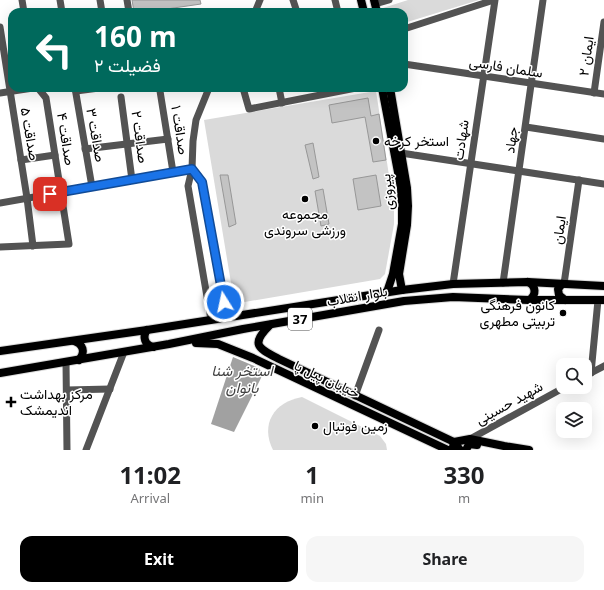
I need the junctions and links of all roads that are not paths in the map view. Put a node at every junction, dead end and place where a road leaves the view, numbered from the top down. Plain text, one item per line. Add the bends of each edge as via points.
1 (389, 0) edge
2 (495, 0) edge
3 (543, 0) edge
4 (375, 5) edge
5 (604, 23) edge
6 (0, 27) edge
7 (408, 28) edge
8 (602, 58) edge
9 (408, 65) edge
10 (484, 76) junction
11 (532, 84) junction
12 (8, 85) edge
13 (9, 92) joint
14 (41, 92) edge
15 (75, 92) edge
16 (160, 92) edge
17 (207, 92) edge
18 (244, 92) edge
19 (280, 92) edge
20 (318, 92) edge
21 (383, 92) edge
22 (391, 92) edge
23 (0, 93) edge
24 (594, 93) junction
25 (604, 94) edge
26 (121, 97) dead end
27 (282, 102) junction
28 (526, 127) junction
29 (168, 139) junction
30 (604, 139) edge
31 (128, 144) junction
32 (85, 149) junction
33 (401, 153) junction
34 (54, 156) junction
35 (21, 160) junction
36 (471, 164) junction
37 (192, 169) junction
38 (520, 171) junction
39 (173, 172) junction
40 (132, 180) junction
41 (579, 180) junction
42 (604, 184) edge
43 (92, 187) junction
44 (62, 192) junction
45 (28, 198) junction
46 (0, 203) edge
47 (33, 246) junction
48 (0, 247) edge
49 (503, 282) junction
50 (528, 282) junction
51 (453, 284) junction
52 (563, 284) junction
53 (604, 286) edge
54 (402, 290) junction
55 (387, 292) junction
56 (529, 300) junction
57 (566, 300) junction
58 (601, 300) edge
59 (224, 302) junction
60 (208, 306) junction
61 (226, 318) junction
62 (211, 320) junction
63 (270, 325) junction
64 (146, 330) junction
65 (379, 330) dead end
66 (74, 341) junction
67 (169, 344) junction
68 (258, 346) junction
69 (153, 347) junction
70 (0, 351) edge
71 (124, 352) junction
72 (253, 358) junction
73 (591, 358) edge
74 (79, 360) junction
75 (66, 362) junction
76 (604, 366) edge
77 (592, 372) edge
78 (0, 373) edge
79 (110, 389) junction
80 (67, 390) junction
81 (556, 392) edge
82 (355, 396) junction
83 (468, 444) edge
84 (453, 446) edge
85 (67, 450) edge
86 (86, 450) edge
87 (448, 450) edge
88 (460, 450) edge
89 (505, 450) edge
90 (529, 450) edge

1 - 4 street
2 - 7 street
2 - 10 street, شهادت
3 - 11 street, جهاد
5 - 8 street, ایمان ۲
6 - 12 street, صداقت ۵
8 - 24 street, ایمان ۲
9 - 10 street, سلمان فارسی
10 - 11 street, سلمان فارسی
10 - 36 street, شهادت
11 - 24 street, سلمان فارسی
11 - 28 street, جهاد
13 - 23 street
13 - 35 street, صداقت ۵
14 - 34 street, صداقت ۴ via 46,98
15 - 32 street, صداقت ۳
16 - 29 street, صداقت ۱
17 - 37 street via 196,120
18 - 27 street via 249,109
19 - 27 street
20 - 27 street
21 - 55 main road, پیروزی via 401,188 402,206 402,224
22 - 33 main road, پیروزی
24 - 25 street, سلمان فارسی
26 - 31 street, صداقت ۲
28 - 30 street
28 - 38 street, جهاد
29 - 31 street
29 - 39 street, صداقت ۱
31 - 32 street
31 - 40 street, صداقت ۲
32 - 43 street, صداقت ۳
33 - 36 street
33 - 54 main road, پیروزی via 408,206 399,274
34 - 35 street
34 - 44 street, صداقت ۴
35 - 45 street, صداقت ۵
36 - 38 street
36 - 51 street, شهادت
37 - 39 street
37 - 59 street via 202,182
37 - 60 street via 188,186
38 - 41 street
38 - 49 street, جهاد
39 - 40 street
40 - 43 street
41 - 42 street
41 - 52 street, ایمان
43 - 44 street
44 - 45 street
44 - 47 street, صداقت ۴ via 69,244
45 - 46 street
45 - 47 street, صداقت ۵
47 - 48 street
49 - 50 main road, بلوار انقلاب / 37
49 - 51 main road, بلوار انقلاب / 37
50 - 52 main road, بلوار انقلاب / 37
50 - 56 main road via 533,285 535,291
51 - 54 main road, بلوار انقلاب / 37
52 - 53 main road, بلوار انقلاب / 37
52 - 57 main road via 558,292 560,297
54 - 55 main road, بلوار انقلاب / 37
55 - 61 main road, بلوار انقلاب / 37
56 - 57 main road, بلوار انقلاب / 37
56 - 63 main road, بلوار انقلاب / 37 via 453,297 404,301
57 - 58 main road, بلوار انقلاب / 37
58 - 73 street
59 - 60 street via 219,306
59 - 61 street
60 - 62 street
61 - 62 main road, بلوار انقلاب / 37
62 - 64 main road, بلوار انقلاب / 37
63 - 67 main road, بلوار انقلاب / 37
63 - 68 main road via 258,340
64 - 66 main road, بلوار انقلاب / 37
64 - 69 main road via 145,340
65 - 82 street
66 - 70 main road, بلوار انقلاب / 37
66 - 74 main road via 82,347 83,354
67 - 69 main road, بلوار انقلاب / 37
67 - 72 main road, خیابان پیل پا via 206,342
68 - 72 main road via 254,349
68 - 82 main road, خیابان پیل پا via 261,350
69 - 71 main road, بلوار انقلاب / 37
71 - 74 main road, بلوار انقلاب / 37
71 - 79 street
72 - 87 main road, خیابان پیل پا
74 - 75 main road, بلوار انقلاب / 37
75 - 78 main road, بلوار انقلاب / 37
75 - 80 street
76 - 77 street
79 - 80 street
79 - 86 street
80 - 85 street
81 - 83 street, شهید حسینی
82 - 84 main road, خیابان پیل پا
83 - 84 main road
83 - 89 main road
83 - 90 main road
84 - 88 main road, خیابان پیل پا

